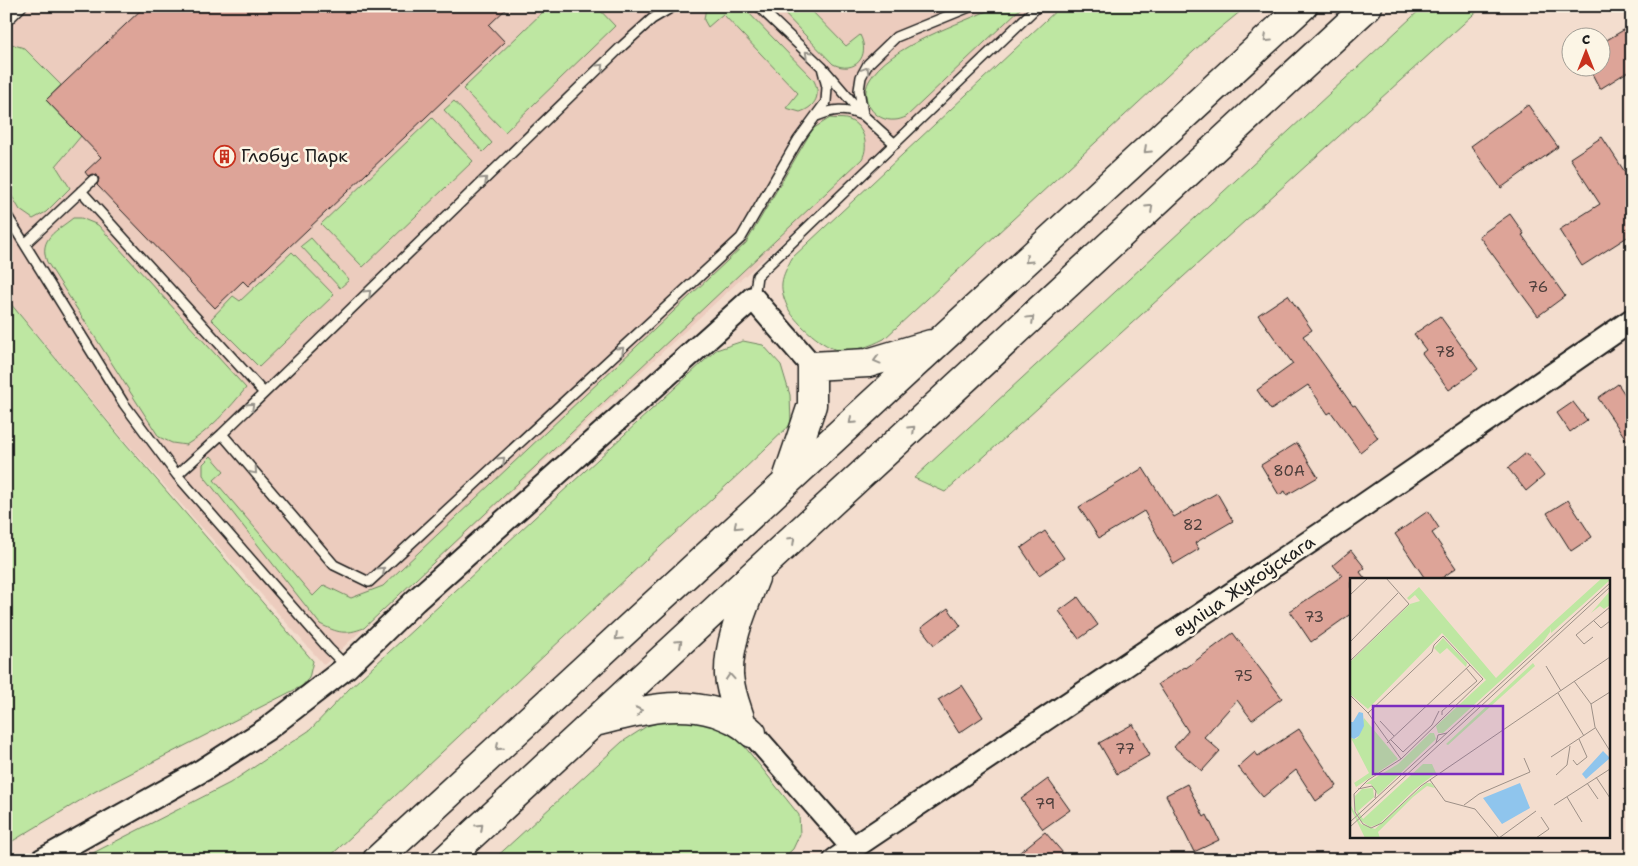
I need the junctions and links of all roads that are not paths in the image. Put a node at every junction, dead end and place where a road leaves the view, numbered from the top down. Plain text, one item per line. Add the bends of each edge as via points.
1 (22, 6) edge
2 (674, 6) edge
3 (758, 6) edge
4 (972, 6) edge
5 (1038, 6) edge
6 (1303, 6) edge
7 (1368, 6) edge
8 (6, 22) edge
9 (822, 67) junction
10 (817, 116) junction
11 (864, 116) junction
12 (895, 144) junction
13 (93, 180) dead end
14 (81, 191) junction
15 (6, 214) edge
16 (25, 244) junction
17 (754, 298) junction
18 (1632, 320) edge
19 (940, 341) junction
20 (812, 366) junction
21 (264, 393) junction
22 (222, 434) junction
23 (177, 475) junction
24 (786, 482) junction
25 (757, 573) junction
26 (347, 667) junction
27 (592, 723) junction
28 (747, 728) junction
29 (844, 854) edge
30 (42, 860) edge
31 (377, 860) edge
32 (445, 860) edge

1 - 8 lane
21 -> 2 lane via 620,48 652,19
9 -> 3 lane
11 -> 4 lane via 859,90 868,64 896,37
5 - 12 lane
6 -> 19 highway
25 -> 7 highway
9 - 10 lane via 827,87 826,102
9 - 11 lane
10 - 11 lane via 841,109
22 -> 10 lane via 334,565 369,582 741,238 798,140
11 - 12 lane
12 - 17 lane via 757,276
13 - 14 lane
14 - 16 lane
14 - 21 lane
15 - 16 lane
16 - 23 lane via 124,404
17 - 20 street
17 - 26 street via 415,601
18 - 29 street, вуліца Жукоўскага via 1345,518
19 -> 20 highway via 868,363
19 -> 24 highway
20 - 24 highway via 812,405
22 -> 21 lane
22 - 23 lane
23 - 26 lane
24 -> 31 highway
27 -> 25 highway
28 -> 25 highway via 734,699 729,676 730,660 734,638
26 - 30 street via 259,734 203,770
27 -> 28 highway via 643,710 675,706 700,708 724,715
32 -> 27 highway
28 - 29 street

